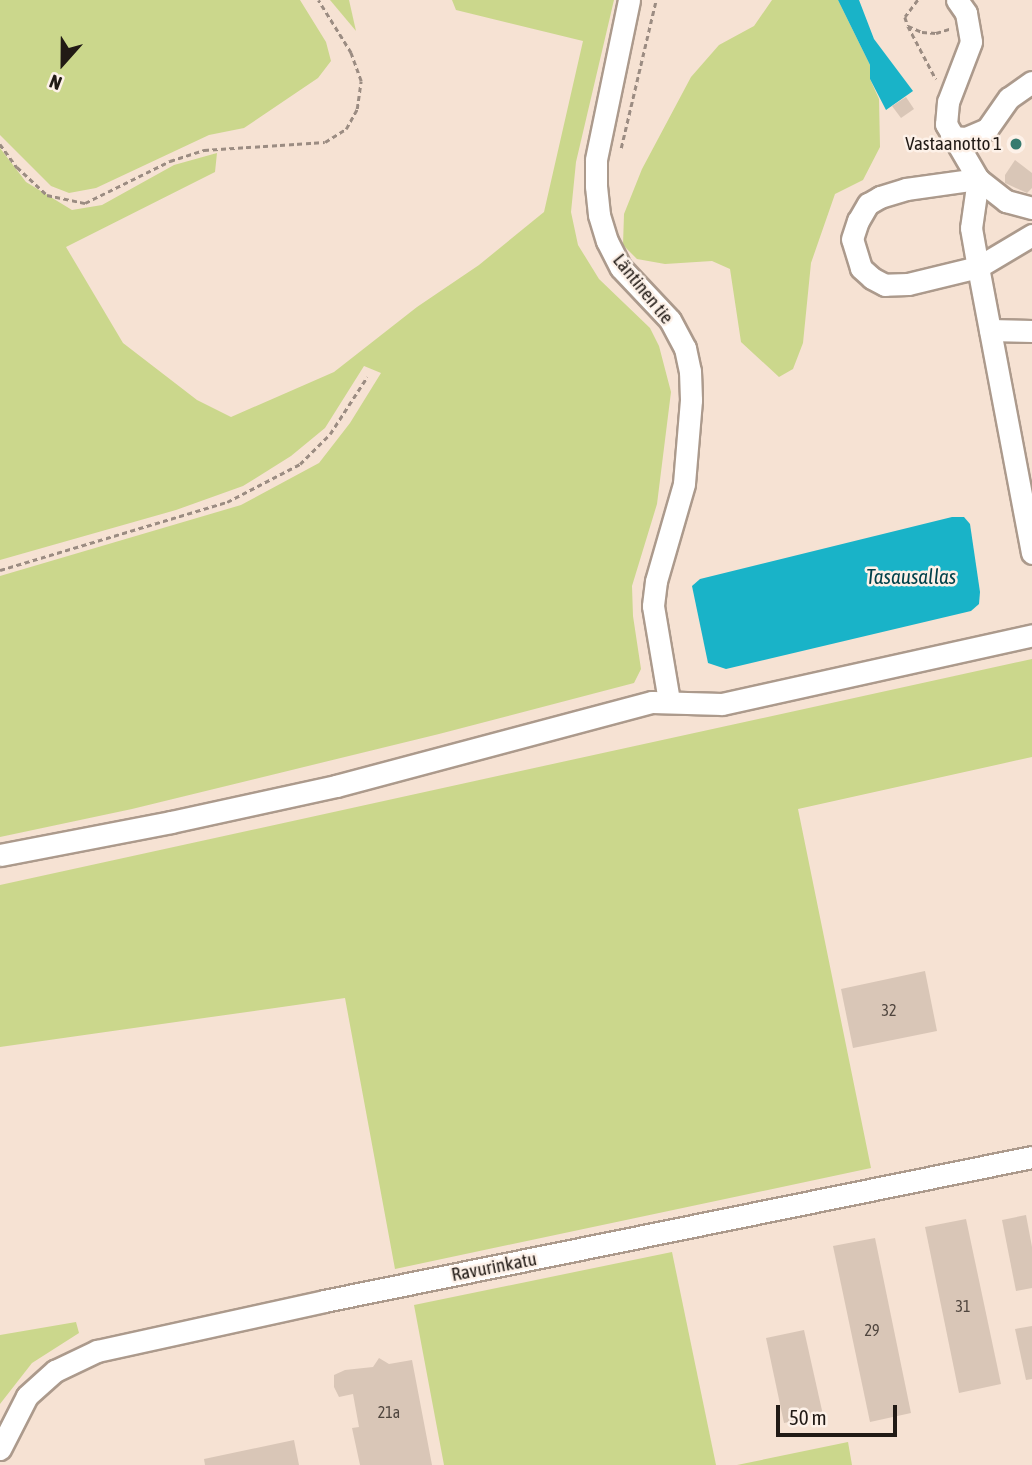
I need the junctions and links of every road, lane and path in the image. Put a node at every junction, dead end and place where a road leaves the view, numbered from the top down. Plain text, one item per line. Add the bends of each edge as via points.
1 (318, 0) edge
2 (629, 0) edge
3 (656, 0) edge
4 (918, 0) edge
5 (957, 0) edge
6 (969, 23) junction
7 (908, 26) junction
8 (1032, 82) edge
9 (948, 102) junction
10 (951, 136) junction
11 (0, 144) edge
12 (621, 148) dead end
13 (978, 179) junction
14 (1032, 208) edge
15 (1032, 235) edge
16 (978, 267) junction
17 (990, 330) junction
18 (1032, 331) edge
19 (366, 377) dead end
20 (1032, 553) edge
21 (0, 569) edge
22 (1032, 635) edge
23 (669, 701) junction
24 (0, 855) edge
25 (1032, 1157) edge
26 (0, 1449) edge

1 - 11 path via 351,53 361,81 357,109 346,129 325,142 204,150 170,161 85,203 47,195
2 - 23 street, Läntinen tie via 596,160 596,186 607,241 621,268 670,320 685,348 690,371 684,484 653,606
3 - 12 path
4 - 7 path via 905,17
5 - 6 street
6 - 7 path via 936,33
6 - 9 street via 969,52
7 - 9 path
8 - 10 street via 1009,99 987,130 966,138
9 - 10 street via 944,112
10 - 13 street
13 - 14 street via 1006,201
13 - 16 street via 971,228
13 - 16 street via 880,197 868,204 852,239 861,268 885,285
15 - 16 street
16 - 17 street
17 - 18 street
17 - 20 street
19 - 21 path via 330,434 300,464 227,502
22 - 23 street via 722,704
23 - 24 street via 336,786
25 - 26 street, Ravurinkatu via 97,1351 55,1371 27,1396

